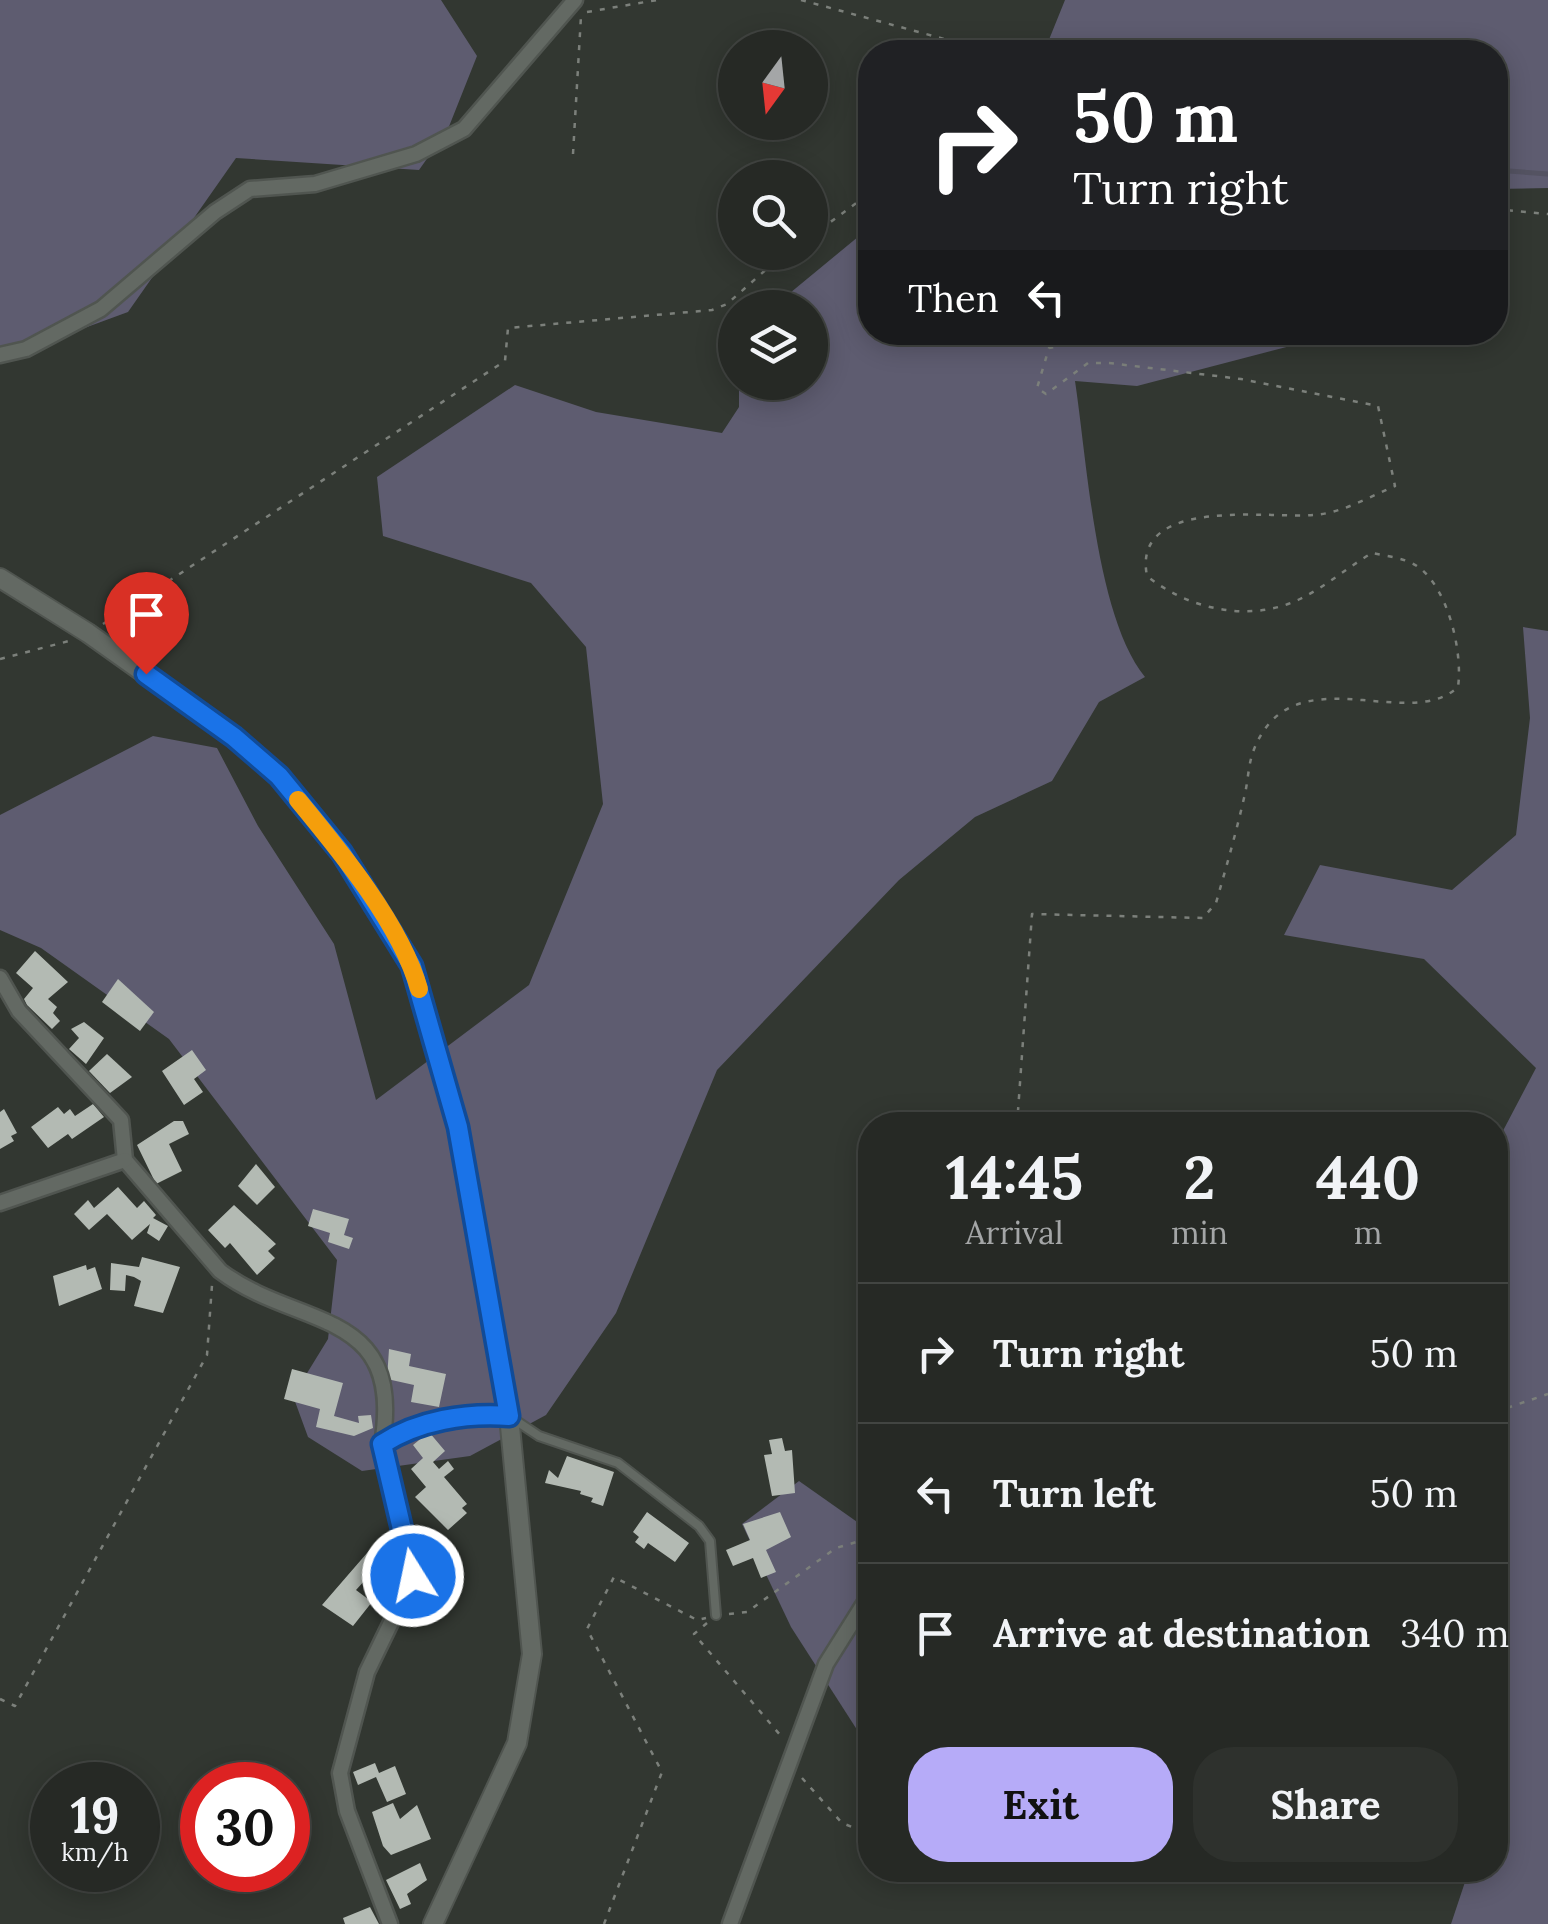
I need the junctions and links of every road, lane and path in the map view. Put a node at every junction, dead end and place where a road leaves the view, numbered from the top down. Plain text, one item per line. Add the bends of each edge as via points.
1 (575, 0) edge
2 (657, 0) edge
3 (801, 0) edge
4 (948, 40) edge
5 (573, 154) dead end
6 (858, 202) edge
7 (1508, 210) edge
8 (1548, 214) edge
9 (828, 224) edge
10 (765, 270) edge
11 (1064, 345) edge
12 (0, 355) edge
13 (0, 578) edge
14 (88, 633) junction
15 (0, 660) edge
16 (0, 978) edge
17 (1018, 1112) edge
18 (126, 1160) junction
19 (0, 1202) edge
20 (238, 1284) junction
21 (1548, 1394) edge
22 (1508, 1408) edge
23 (509, 1416) junction
24 (382, 1444) junction
25 (858, 1542) edge
26 (858, 1611) edge
27 (716, 1615) junction
28 (0, 1698) edge
29 (794, 1754) junction
30 (858, 1829) edge
31 (390, 1924) edge
32 (433, 1924) edge
33 (604, 1924) edge
34 (730, 1924) edge

1 - 12 street via 464,130 416,154 315,184 250,189 101,309 26,349
2 - 5 path via 581,12
3 - 4 path
6 - 9 path
7 - 8 path
10 - 14 path via 712,310 508,328 505,361
11 - 17 path via 1049,348 1037,388 1046,394 1088,362 1241,379 1378,406 1395,486 1315,515 1196,516 1168,528 1150,548 1147,576 1215,609 1253,613 1303,598 1372,553 1414,563 1450,616 1462,661 1458,687 1428,705 1326,698 1295,707 1272,724 1254,750 1216,903 1203,918 1032,914
13 - 14 street
14 - 15 path
14 - 23 street via 279,776 342,853 412,966 458,1127
16 - 18 street via 19,1011 121,1120
18 - 19 street
18 - 20 street
20 - 24 street via 342,1328 366,1345 380,1370
20 - 28 path via 212,1284 208,1355 15,1706
21 - 22 path
23 - 24 lane via 479,1414 416,1427
23 - 27 lane via 539,1436 618,1463 699,1526 710,1541
23 - 32 street via 532,1654 517,1743
24 - 31 street via 413,1576 368,1672 340,1772 346,1810
25 - 27 path via 836,1548 748,1612
26 - 29 street via 826,1664
27 - 29 path via 694,1634
27 - 33 path via 697,1620 614,1578 587,1628 662,1772
29 - 30 path via 823,1805
29 - 34 street

